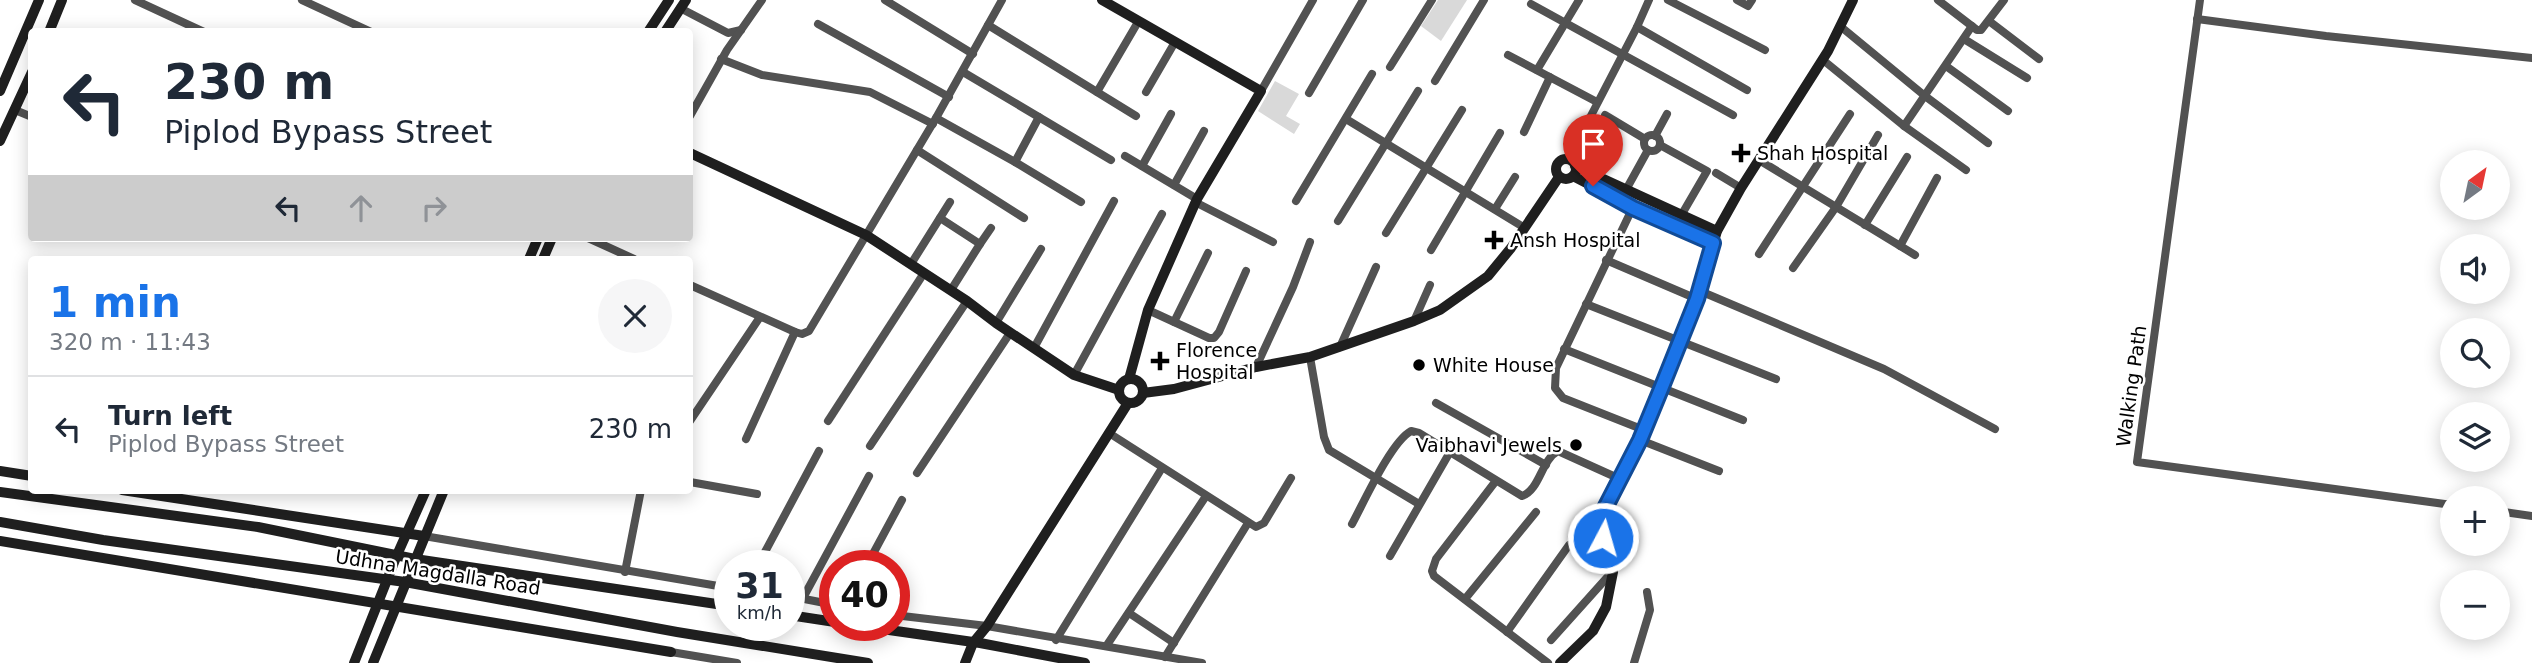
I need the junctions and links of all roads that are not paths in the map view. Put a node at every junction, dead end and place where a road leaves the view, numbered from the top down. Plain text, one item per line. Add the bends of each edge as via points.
1 (39, 0) edge
2 (62, 0) edge
3 (135, 0) edge
4 (302, 0) edge
5 (669, 0) edge
6 (762, 0) edge
7 (885, 0) edge
8 (1002, 0) edge
9 (1102, 0) edge
10 (1312, 0) edge
11 (1363, 0) edge
12 (1432, 0) edge
13 (1484, 0) edge
14 (1579, 0) edge
15 (1649, 0) edge
16 (1668, 0) edge
17 (1737, 0) edge
18 (1752, 0) edge
19 (1853, 0) edge
20 (1938, 0) edge
21 (2004, 0) edge
22 (2200, 0) edge
23 (683, 4) edge
24 (1116, 4) edge
25 (1531, 4) dead end
26 (2197, 18) junction
27 (1989, 21) junction
28 (1138, 22) junction
29 (1565, 23) junction
30 (818, 24) dead end
31 (988, 25) junction
32 (1840, 26) junction
33 (1972, 26) junction
34 (1637, 27) junction
35 (50, 28) edge
36 (195, 28) edge
37 (362, 28) edge
38 (651, 28) edge
39 (668, 28) edge
40 (741, 30) junction
41 (1964, 39) junction
42 (1175, 42) junction
43 (1765, 50) dead end
44 (972, 54) junction
45 (1623, 54) junction
46 (1508, 55) dead end
47 (2532, 58) edge
48 (721, 59) junction
49 (2039, 59) dead end
50 (1823, 60) junction
51 (1946, 66) junction
52 (1390, 67) dead end
53 (1537, 70) junction
54 (963, 72) junction
55 (1373, 74) dead end
56 (1550, 77) junction
57 (2027, 78) dead end
58 (28, 81) edge
59 (1435, 81) dead end
60 (1747, 90) dead end
61 (0, 91) edge
62 (1261, 91) junction
63 (1418, 91) dead end
64 (1097, 92) junction
65 (1146, 92) dead end
66 (1308, 93) dead end
67 (1924, 96) junction
68 (948, 97) junction
69 (1597, 102) junction
70 (15, 110) junction
71 (693, 110) edge
72 (1462, 110) dead end
73 (2008, 111) dead end
74 (1171, 114) dead end
75 (1667, 114) dead end
76 (1850, 114) dead end
77 (28, 115) edge
78 (1605, 115) dead end
79 (1732, 115) dead end
80 (1136, 116) dead end
81 (1039, 117) junction
82 (1346, 119) junction
83 (935, 121) junction
84 (1904, 126) junction
85 (1204, 131) dead end
86 (1524, 132) dead end
87 (1500, 133) dead end
88 (1878, 135) dead end
89 (1655, 136) junction
90 (1645, 139) junction
91 (0, 141) edge
92 (1386, 143) junction
93 (1989, 143) dead end
94 (1660, 145) junction
95 (917, 150) junction
96 (1648, 150) junction
97 (693, 154) edge
98 (1125, 156) dead end
99 (1907, 157) dead end
100 (1111, 160) dead end
101 (1759, 160) junction
102 (1015, 162) junction
103 (1142, 166) junction
104 (1426, 167) junction
105 (1572, 167) junction
106 (1966, 170) dead end
107 (1716, 173) dead end
108 (1515, 177) dead end
109 (1559, 177) junction
110 (1937, 178) dead end
111 (1174, 185) junction
112 (1802, 187) junction
113 (1627, 188) junction
114 (1741, 188) junction
115 (1466, 191) junction
116 (1114, 201) dead end
117 (1196, 201) junction
118 (1296, 201) dead end
119 (950, 202) dead end
120 (1082, 202) dead end
121 (1836, 207) junction
122 (1633, 208) junction
123 (1495, 209) junction
124 (1161, 214) dead end
125 (1682, 214) junction
126 (940, 218) junction
127 (1024, 218) dead end
128 (1339, 221) dead end
129 (1865, 225) junction
130 (991, 228) dead end
131 (1525, 228) junction
132 (1717, 231) junction
133 (1386, 233) dead end
134 (866, 235) junction
135 (597, 242) edge
136 (1310, 242) dead end
137 (1273, 243) dead end
138 (1713, 243) junction
139 (981, 244) junction
140 (1900, 246) junction
141 (1041, 250) dead end
142 (1431, 250) dead end
143 (1208, 253) dead end
144 (1759, 254) dead end
145 (1915, 255) dead end
146 (627, 256) edge
147 (1606, 260) junction
148 (911, 264) junction
149 (1376, 267) dead end
150 (1793, 268) dead end
151 (1246, 271) dead end
152 (924, 273) junction
153 (1430, 285) dead end
154 (693, 286) edge
155 (951, 290) junction
156 (1698, 295) junction
157 (967, 301) junction
158 (1586, 304) junction
159 (1148, 310) junction
160 (760, 317) junction
161 (1414, 321) junction
162 (1174, 322) junction
163 (996, 323) junction
164 (795, 332) junction
165 (1010, 333) junction
166 (1679, 341) junction
167 (1034, 348) junction
168 (1340, 348) junction
169 (1564, 349) junction
170 (1310, 358) junction
171 (1256, 367) junction
172 (1074, 375) junction
173 (1129, 379) junction
174 (1776, 379) dead end
175 (1661, 389) junction
176 (1119, 390) junction
177 (1143, 393) junction
178 (1128, 402) junction
179 (1436, 403) dead end
180 (693, 417) edge
181 (1743, 420) dead end
182 (828, 421) dead end
183 (1995, 429) dead end
184 (1109, 433) junction
185 (1642, 435) junction
186 (746, 439) dead end
187 (870, 446) dead end
188 (819, 451) dead end
189 (1450, 452) junction
190 (1546, 465) junction
191 (1162, 468) junction
192 (0, 471) edge
193 (1719, 471) dead end
194 (917, 472) dead end
195 (28, 475) edge
196 (869, 475) dead end
197 (1291, 478) dead end
198 (1376, 478) junction
199 (1620, 480) junction
200 (1495, 482) junction
201 (693, 483) edge
202 (0, 492) edge
203 (148, 494) edge
204 (424, 494) edge
205 (442, 494) edge
206 (640, 494) edge
207 (757, 494) dead end
208 (1206, 496) junction
209 (902, 500) dead end
210 (2440, 503) edge
211 (1419, 504) junction
212 (1536, 512) dead end
213 (2510, 513) edge
214 (2532, 516) edge
215 (0, 522) edge
216 (1248, 523) junction
217 (1352, 524) dead end
218 (406, 533) junction
219 (424, 536) junction
220 (0, 541) edge
221 (1569, 545) dead end
222 (766, 550) edge
223 (875, 550) edge
224 (397, 555) junction
225 (1390, 556) dead end
226 (415, 559) junction
227 (288, 565) junction
228 (625, 572) junction
229 (1613, 572) junction
230 (388, 580) junction
231 (405, 582) junction
232 (714, 586) edge
233 (283, 589) junction
234 (1647, 592) dead end
235 (805, 594) edge
236 (1465, 599) junction
237 (378, 604) junction
238 (714, 604) edge
239 (395, 607) junction
240 (1129, 613) junction
241 (910, 617) edge
242 (987, 626) junction
243 (1507, 632) junction
244 (910, 633) edge
245 (1056, 640) junction
246 (1550, 640) dead end
247 (977, 643) junction
248 (1174, 643) junction
249 (1107, 646) junction
250 (671, 652) joint
251 (1165, 657) junction
252 (354, 663) edge
253 (373, 663) edge
254 (737, 663) edge
255 (868, 663) edge
256 (965, 663) edge
257 (973, 663) edge
258 (1085, 663) edge
259 (1202, 663) edge
260 (1548, 663) edge
261 (1560, 663) edge
262 (1634, 663) edge

1 - 61 street
2 - 35 street
3 - 36 street
4 - 37 street
5 - 38 street
6 - 40 street
7 - 44 street
8 - 31 street
9 - 24 street
10 - 62 street
11 - 66 street
12 - 52 street
13 - 59 street
14 - 29 street
15 - 34 street
16 - 43 street
17 - 18 street via 1748,6
19 - 32 street
20 - 33 street
21 - 27 street
22 - 26 street, Walking Path
23 - 39 street
23 - 40 street via 728,33
24 - 28 street
25 - 29 street
26 - 47 street
26 - 210 street, Walking Path via 2137,462
27 - 33 street via 1981,30
27 - 49 street
28 - 42 street
28 - 64 street
29 - 45 street
29 - 53 street
30 - 68 street
31 - 44 street
31 - 64 street
32 - 50 street
32 - 67 street
33 - 41 street
34 - 45 street
34 - 60 street
40 - 48 street
41 - 51 street
41 - 57 street
42 - 62 street
42 - 65 street
44 - 54 street
45 - 69 street
45 - 79 street
46 - 53 street
48 - 71 street
48 - 83 street via 762,75 870,92
50 - 84 street
50 - 101 street
51 - 67 street
51 - 73 street
53 - 56 street
54 - 68 street
54 - 81 street
55 - 82 street
56 - 69 street
56 - 86 street
58 - 70 street
62 - 117 street
63 - 92 street
64 - 80 street
67 - 84 street
67 - 93 street
68 - 83 street
69 - 105 street
70 - 77 street
70 - 91 street
72 - 104 street
74 - 103 street
75 - 89 street
76 - 112 street
78 - 90 street
81 - 100 street
81 - 102 street
82 - 92 street
82 - 118 street
83 - 95 street
83 - 102 street
84 - 106 street
85 - 111 street
87 - 115 street
88 - 121 street
89 - 90 street
89 - 94 street
90 - 96 street
92 - 104 street
92 - 128 street
94 - 96 street via 1655,151
94 - 125 street via 1707,171
95 - 127 street
95 - 134 street
96 - 113 street
97 - 134 street
98 - 103 street
99 - 129 street
101 - 112 street
101 - 114 street
102 - 120 street
103 - 111 street
104 - 115 street
104 - 133 street
105 - 109 street via 1564,179
105 - 109 street via 1559,162
105 - 113 street
105 - 122 street
107 - 114 street
108 - 123 street
109 - 131 street
110 - 140 street
111 - 117 street
112 - 121 street
112 - 144 street
113 - 125 street
114 - 132 street
115 - 123 street
115 - 142 street
116 - 167 street
117 - 137 street
117 - 159 street
119 - 126 street
121 - 129 street
121 - 150 street
122 - 138 street
122 - 147 street
123 - 131 street
124 - 172 street
125 - 132 street
126 - 139 street
126 - 148 street
129 - 140 street
130 - 139 street
131 - 161 street via 1488,276 1462,296
132 - 138 street
134 - 148 street
134 - 164 street via 813,326 802,334
135 - 146 street
136 - 171 street
138 - 156 street
139 - 155 street
140 - 145 street
141 - 163 street
143 - 162 street
147 - 156 street
147 - 158 street
148 - 152 street
149 - 168 street
151 - 162 street via 1214,338
152 - 155 street
152 - 182 street
153 - 161 street
154 - 160 street
155 - 157 street
156 - 166 street
156 - 183 street via 1884,369
157 - 163 street
157 - 187 street
158 - 166 street
158 - 169 street
159 - 162 street
159 - 173 street
160 - 164 street
160 - 180 street
161 - 168 street
163 - 165 street
164 - 186 street
165 - 167 street
165 - 194 street
166 - 174 street
166 - 175 street
167 - 172 street
168 - 170 street
169 - 175 street
169 - 185 street via 1554,374 1558,393
170 - 171 street
170 - 198 street via 1326,445
171 - 177 street
172 - 176 street
173 - 176 street
173 - 177 street via 1140,383
175 - 181 street
175 - 185 street
176 - 178 street
177 - 178 street via 1136,402
178 - 184 street
179 - 190 street
184 - 191 street
184 - 242 street
185 - 193 street
185 - 199 street
188 - 222 street
189 - 198 street via 1411,431
189 - 200 street
189 - 211 street
190 - 199 street via 1554,452 1563,451
190 - 200 street via 1525,496
191 - 208 street
191 - 245 street
192 - 195 street
196 - 235 street
197 - 216 street via 1264,523 1256,527
198 - 211 street
198 - 217 street
199 - 229 street via 1600,525
200 - 236 street via 1433,565 1434,576
201 - 207 street
202 - 224 street, Udhna Magdalla Road via 258,527
203 - 218 street
204 - 218 street
205 - 219 street
206 - 228 street
208 - 216 street
208 - 240 street
209 - 223 street
211 - 225 street
212 - 236 street
213 - 214 street
215 - 227 street, Udhna Magdalla Road
216 - 248 street
218 - 219 street
218 - 224 street
219 - 226 street
219 - 228 street
220 - 233 street
221 - 243 street
224 - 226 street, Udhna Magdalla Road
224 - 230 street
226 - 231 street
226 - 238 street, Udhna Magdalla Road
227 - 230 street, Udhna Magdalla Road
227 - 233 street
228 - 232 street
229 - 246 street
229 - 261 street via 1600,621
230 - 231 street, Udhna Magdalla Road
230 - 237 street
231 - 239 street
231 - 255 street, Udhna Magdalla Road
233 - 237 street
234 - 262 street via 1650,610
236 - 243 street
237 - 239 street
237 - 252 street
239 - 250 street
239 - 253 street
240 - 248 street
240 - 249 street
241 - 242 street
242 - 245 street
242 - 247 street
243 - 260 street
244 - 247 street
245 - 249 street
247 - 256 street
247 - 257 street
247 - 258 street
248 - 251 street
249 - 251 street
250 - 254 street
251 - 259 street

